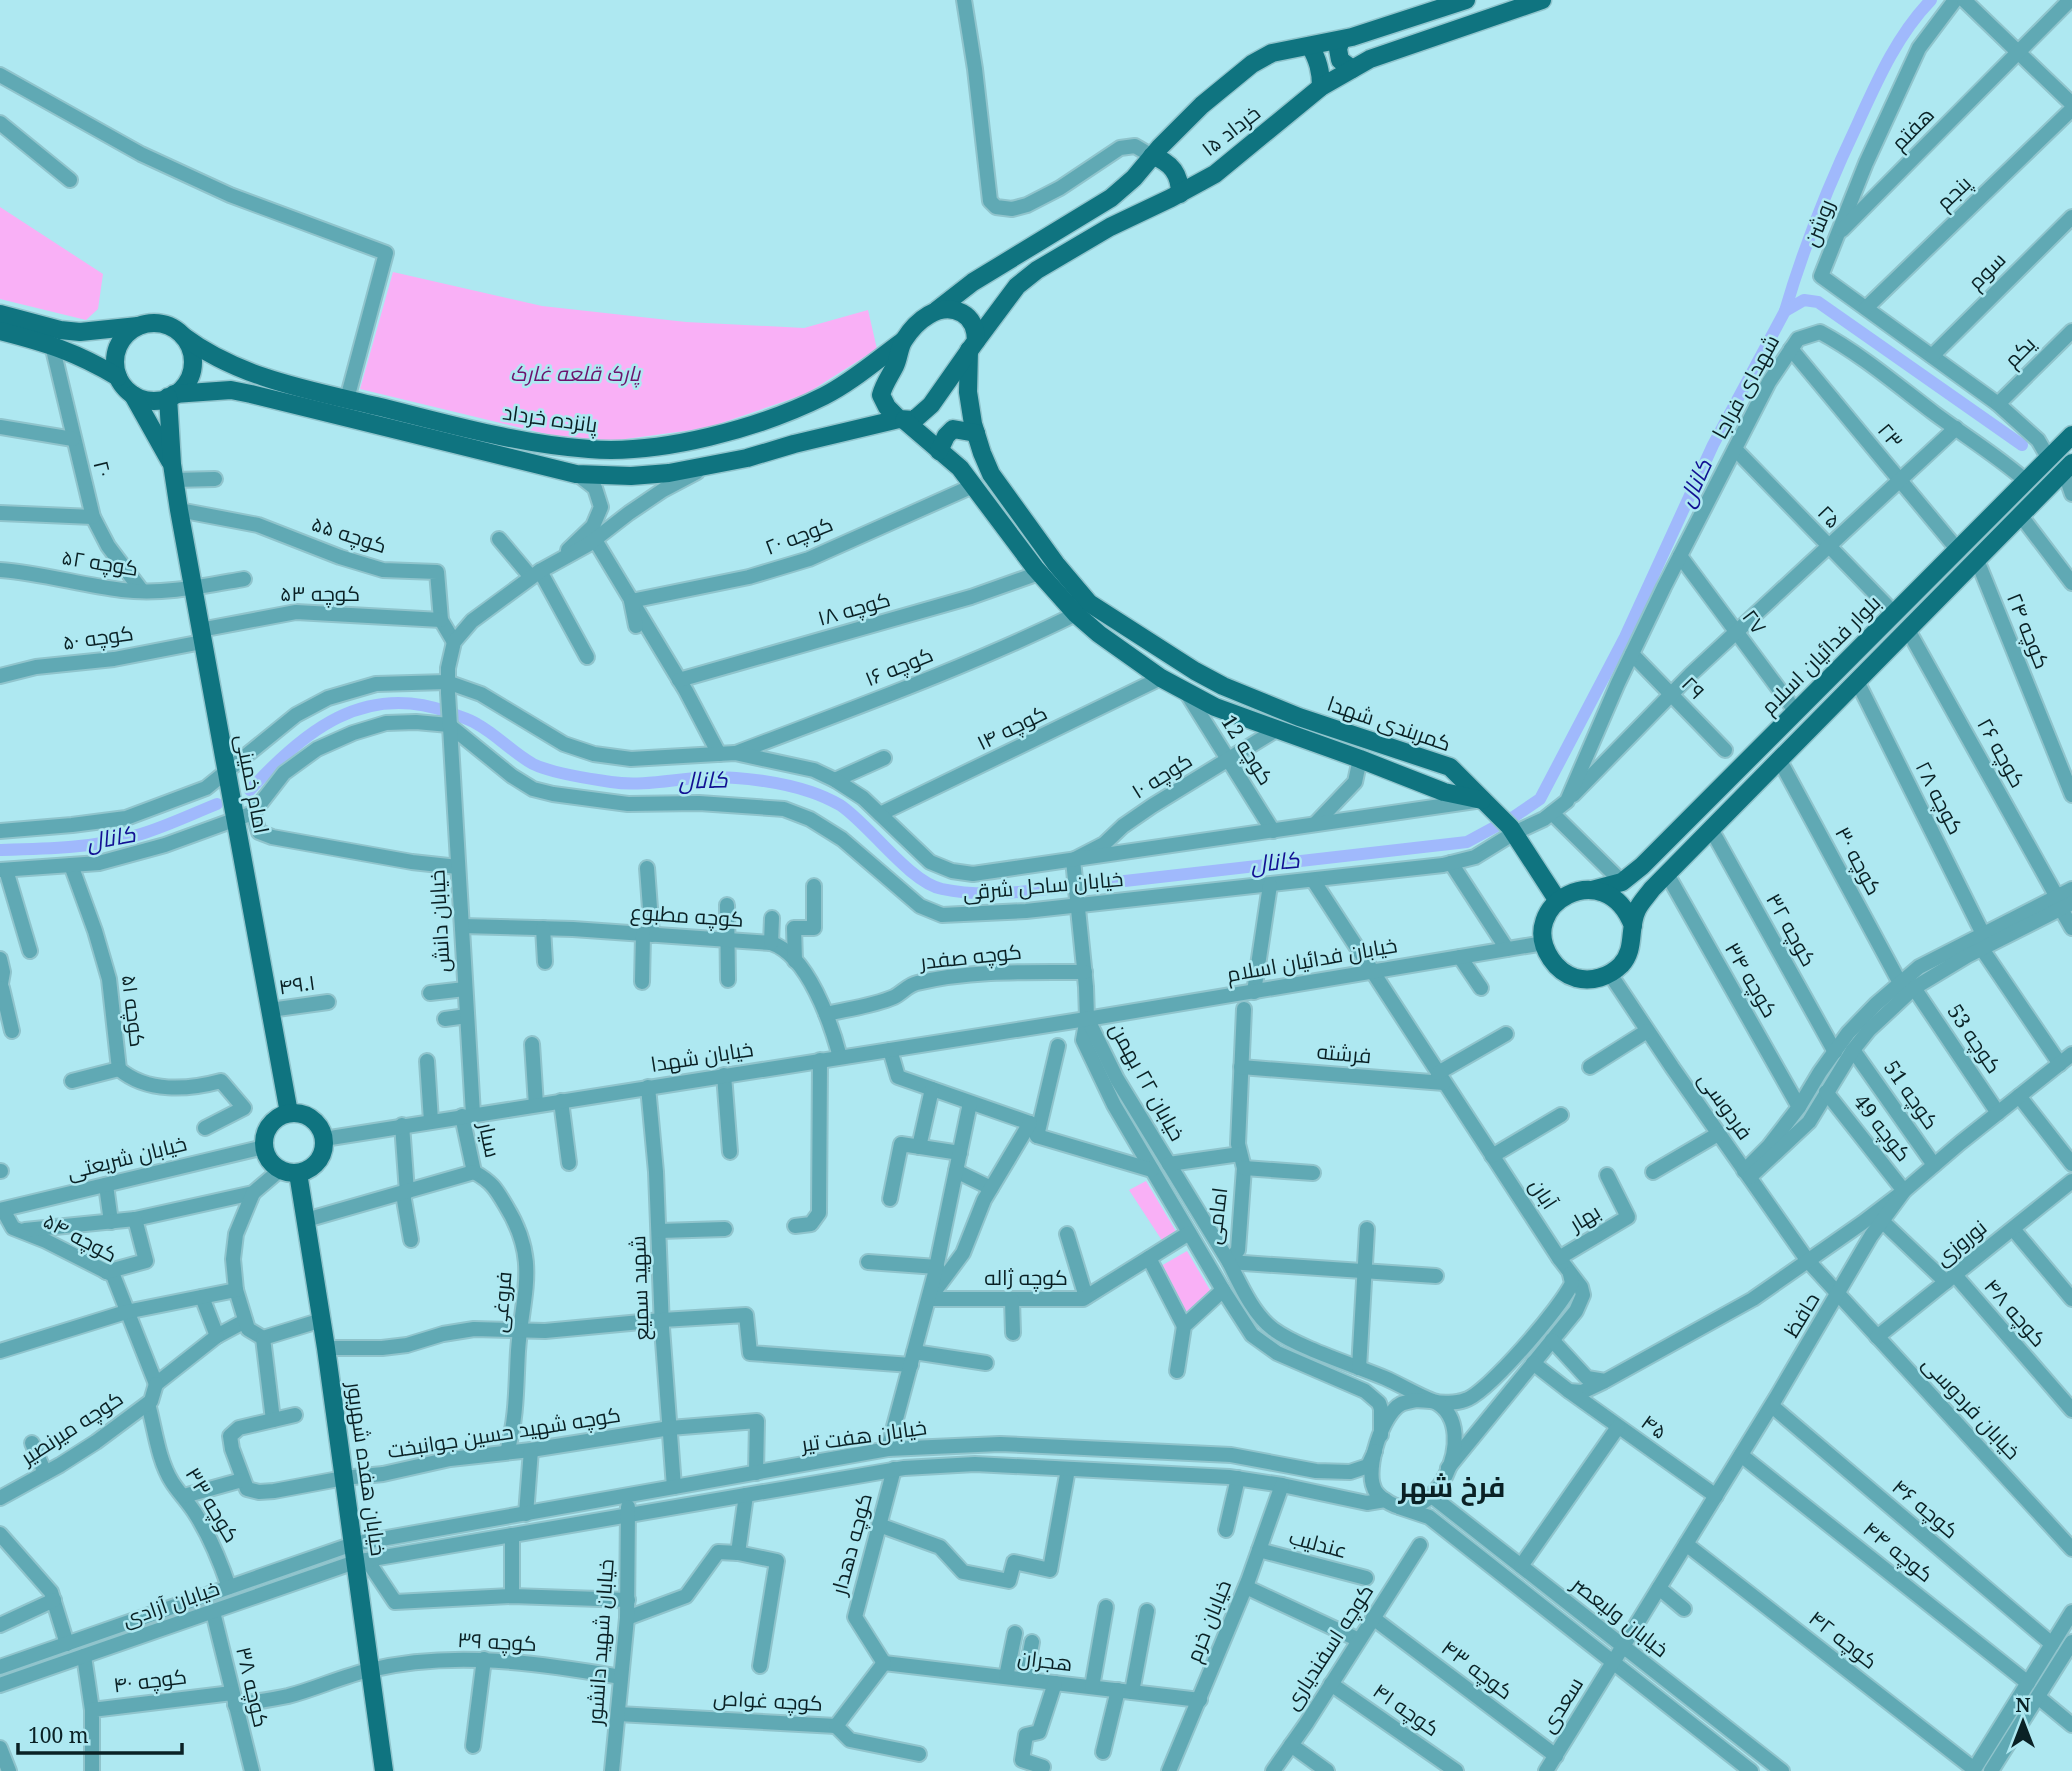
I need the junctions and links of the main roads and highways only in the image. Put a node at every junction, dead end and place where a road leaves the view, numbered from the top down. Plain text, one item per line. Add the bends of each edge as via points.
1 (1466, 0) edge
2 (1542, 0) edge
3 (1341, 40) junction
4 (1310, 47) junction
5 (1352, 69) junction
6 (1321, 87) junction
7 (1152, 156) junction
8 (1180, 194) junction
9 (937, 310) junction
10 (0, 314) edge
11 (138, 326) junction
12 (0, 331) edge
13 (183, 336) junction
14 (903, 341) junction
15 (973, 345) junction
16 (118, 377) junction
17 (133, 395) junction
18 (171, 396) junction
19 (901, 420) junction
20 (975, 433) junction
21 (2072, 435) edge
22 (939, 451) junction
23 (2049, 459) junction
24 (2068, 467) edge
25 (173, 472) junction
26 (1485, 804) junction
27 (1592, 890) junction
28 (1558, 901) junction
29 (1633, 926) junction
30 (289, 1113) junction
31 (298, 1173) junction
32 (384, 1771) edge

1 - 3 main road, ۱۵ خرداد
2 - 5 main road, ۱۵ خرداد
3 - 4 main road, ۱۵ خرداد
3 - 5 main road via 1340,60
4 - 6 main road via 1319,66
4 - 7 main road, ۱۵ خرداد via 1272,53 1252,64 1202,104
5 - 6 main road, ۱۵ خرداد
6 - 8 main road, ۱۵ خرداد via 1223,168
7 - 8 main road via 1170,165
7 - 9 main road, ۱۵ خرداد via 1111,198
8 - 15 main road, ۱۵ خرداد via 1110,227 1037,270 1017,286
9 - 14 main road, ۱۵ خرداد
9 - 15 main road via 966,315 976,330
10 - 11 main road via 80,332
11 - 13 main road via 162,324
11 - 16 main road via 120,342 115,365
12 - 16 main road via 89,359
13 - 14 main road, پانزده خرداد via 225,362 279,383 503,437 590,450 694,440 781,415 826,395
13 - 18 main road via 192,367 189,378
14 - 19 main road, کمربندی شهدا via 881,395
15 - 19 main road, ۱۵ خرداد via 931,405 914,420
15 - 20 main road, کمربندی شهدا via 968,392
16 - 17 main road
17 - 18 main road via 157,400
17 - 25 main road, امام خمینی
18 - 19 main road, پانزده خرداد via 224,390 251,394 576,474 631,476 747,458
18 - 25 main road, امام خمینی
19 - 22 main road, کمربندی شهدا
20 - 22 main road via 953,429
20 - 26 main road, کمربندی شهدا via 992,474 1056,565 1089,603 1223,686 1299,717 1451,767
21 - 23 main road, بلوار فدائیان اسلام
22 - 26 main road, کمربندی شهدا via 975,485 1076,614 1161,678 1215,707
23 - 24 main road
23 - 27 main road, بلوار فدائیان اسلام via 1642,866 1622,882
24 - 29 main road, بلوار فدائیان اسلام via 1652,889 1637,910
25 - 30 main road, امام خمینی via 228,778 242,813
26 - 28 main road via 1512,830
27 - 28 main road via 1577,891
27 - 29 main road via 1619,901
28 - 29 main road via 1545,920 1544,943 1554,964 1574,977 1598,978 1621,965 1629,954
30 - 31 main road via 267,1129 264,1147 272,1164
30 - 31 main road via 316,1122 324,1139 315,1165
31 - 32 main road, خیابان هفده شهریور via 358,1556

